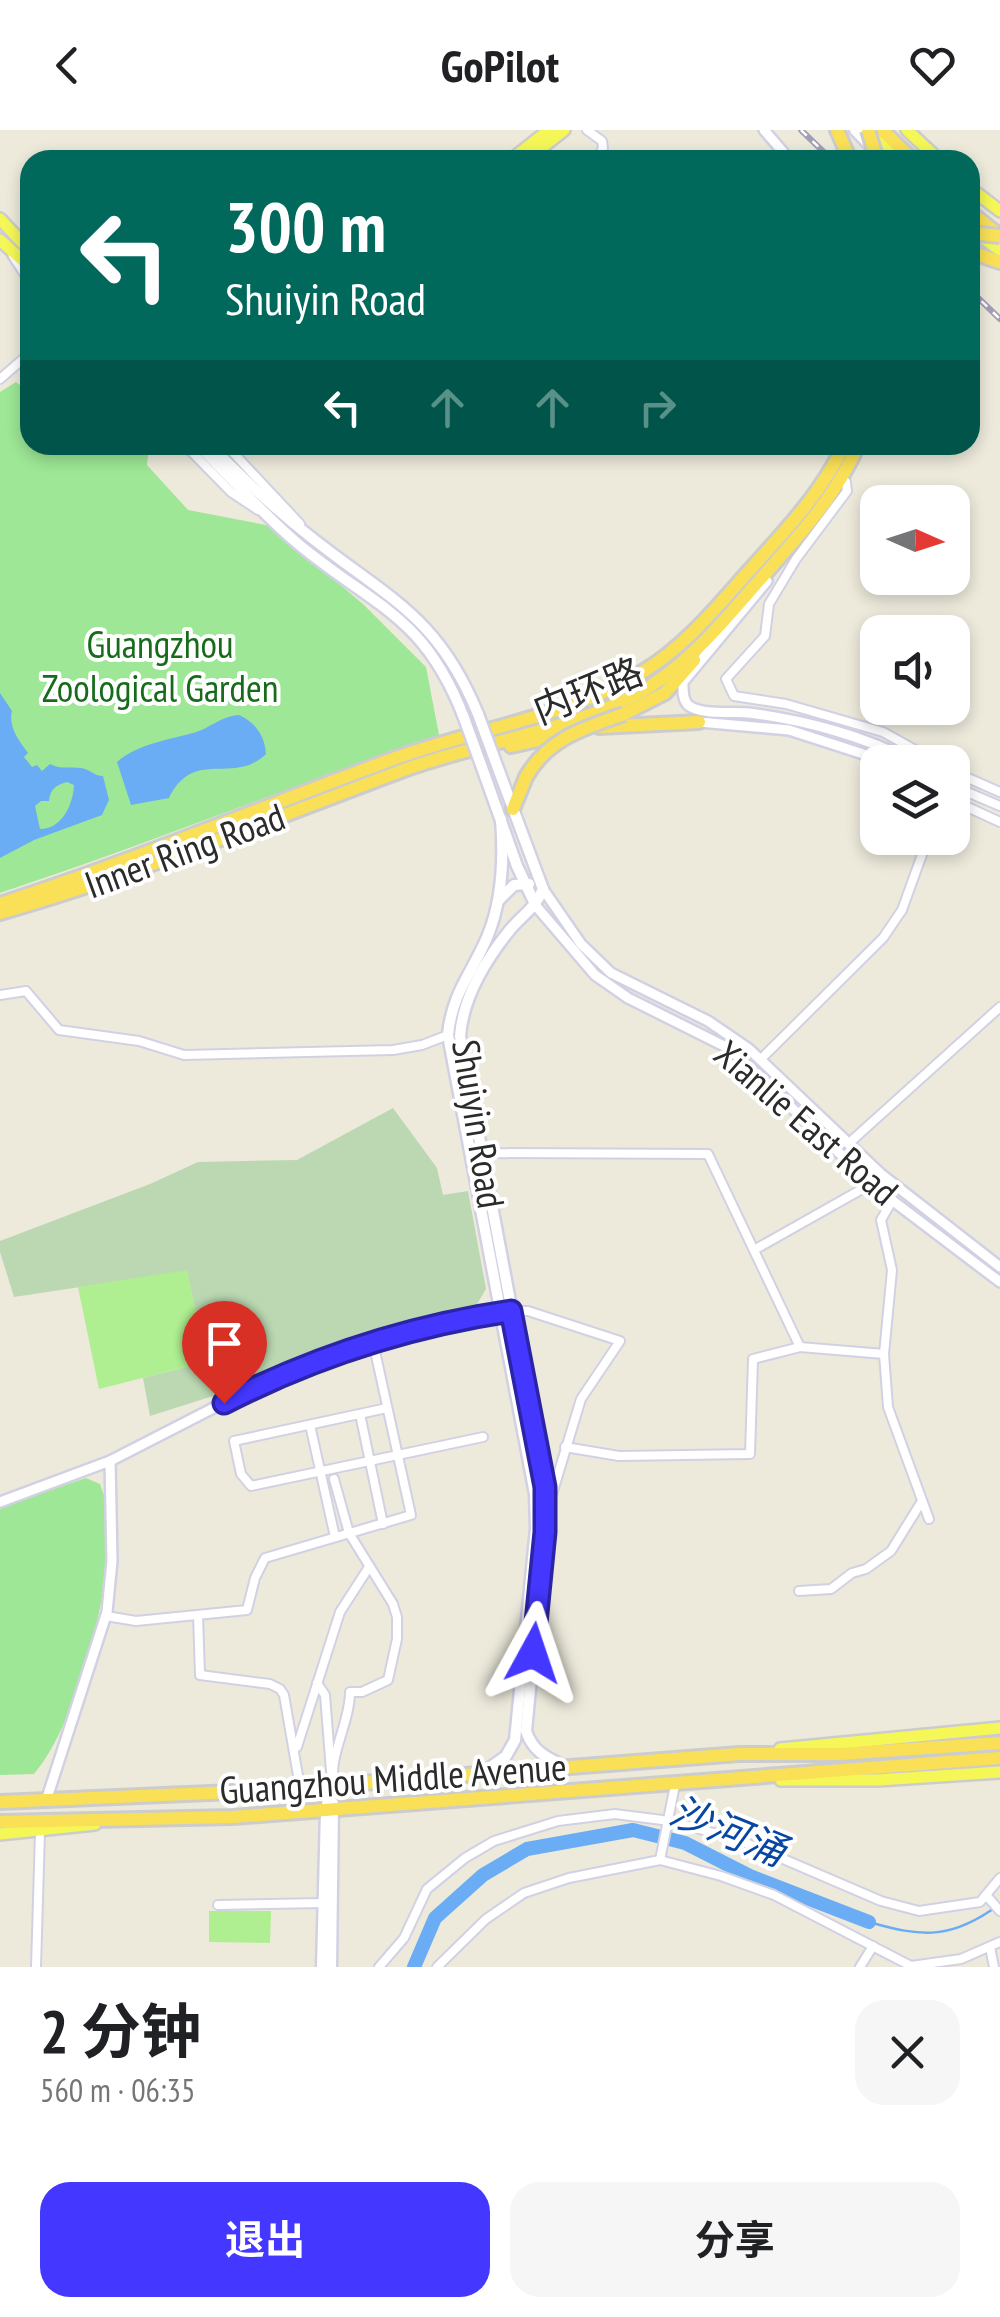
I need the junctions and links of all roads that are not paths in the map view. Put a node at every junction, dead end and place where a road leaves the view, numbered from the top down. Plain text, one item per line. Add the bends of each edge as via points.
1 (549, 130) edge
2 (564, 130) edge
3 (587, 130) edge
4 (764, 130) edge
5 (855, 130) edge
6 (869, 130) edge
7 (882, 130) edge
8 (893, 130) edge
9 (908, 130) edge
10 (524, 150) edge
11 (539, 150) edge
12 (602, 150) edge
13 (781, 150) edge
14 (872, 150) edge
15 (888, 150) edge
16 (903, 150) edge
17 (914, 150) edge
18 (929, 150) edge
19 (980, 196) edge
20 (1000, 212) edge
21 (0, 219) edge
22 (980, 220) edge
23 (1000, 236) edge
24 (0, 240) edge
25 (20, 240) edge
26 (12, 253) junction
27 (20, 260) edge
28 (20, 266) edge
29 (20, 362) edge
30 (0, 380) edge
31 (195, 455) edge
32 (208, 455) edge
33 (221, 455) edge
34 (235, 455) edge
35 (838, 455) edge
36 (854, 455) edge
37 (856, 455) edge
38 (846, 482) junction
39 (267, 514) junction
40 (317, 542) junction
41 (736, 607) junction
42 (408, 618) junction
43 (734, 696) junction
44 (723, 712) junction
45 (699, 722) joint
46 (874, 745) edge
47 (905, 745) edge
48 (860, 752) edge
49 (970, 778) edge
50 (368, 784) junction
51 (1000, 792) edge
52 (970, 793) edge
53 (1000, 806) edge
54 (512, 808) junction
55 (970, 808) edge
56 (501, 819) junction
57 (1000, 822) edge
58 (922, 855) edge
59 (525, 883) junction
60 (543, 889) junction
61 (497, 902) junction
62 (0, 904) edge
63 (536, 906) junction
64 (0, 913) edge
65 (0, 995) edge
66 (1000, 1007) edge
67 (448, 1035) junction
68 (760, 1059) junction
69 (848, 1144) junction
70 (481, 1153) junction
71 (858, 1154) junction
72 (849, 1164) junction
73 (871, 1184) junction
74 (892, 1202) junction
75 (754, 1250) junction
76 (1000, 1267) edge
77 (1000, 1282) edge
78 (505, 1312) junction
79 (373, 1342) junction
80 (800, 1347) junction
81 (884, 1354) junction
82 (387, 1408) junction
83 (360, 1414) junction
84 (310, 1425) junction
85 (483, 1437) dead end
86 (565, 1447) junction
87 (398, 1454) junction
88 (370, 1461) junction
89 (110, 1462) junction
90 (320, 1472) junction
91 (334, 1480) dead end
92 (922, 1501) junction
93 (0, 1502) edge
94 (546, 1514) junction
95 (929, 1519) dead end
96 (382, 1524) junction
97 (350, 1533) junction
98 (335, 1538) junction
99 (369, 1567) junction
100 (799, 1591) dead end
101 (198, 1615) junction
102 (106, 1616) junction
103 (317, 1683) junction
104 (1000, 1728) edge
105 (1000, 1743) edge
106 (295, 1754) junction
107 (739, 1754) junction
108 (1000, 1758) edge
109 (568, 1768) junction
110 (1000, 1772) edge
111 (481, 1774) junction
112 (742, 1779) junction
113 (332, 1781) junction
114 (358, 1783) junction
115 (675, 1785) junction
116 (304, 1787) junction
117 (46, 1800) junction
118 (0, 1802) edge
119 (360, 1808) junction
120 (330, 1810) junction
121 (309, 1812) junction
122 (670, 1821) junction
123 (0, 1822) edge
124 (112, 1822) junction
125 (40, 1832) junction
126 (0, 1834) edge
127 (660, 1860) junction
128 (1000, 1878) edge
129 (987, 1897) junction
130 (324, 1904) junction
131 (218, 1905) dead end
132 (1000, 1911) edge
133 (1000, 1942) edge
134 (874, 1946) junction
135 (990, 1946) junction
136 (36, 1967) edge
137 (322, 1967) edge
138 (331, 1967) edge
139 (379, 1967) edge
140 (437, 1967) edge
141 (860, 1967) edge
142 (994, 1967) edge

1 - 10 main road
2 - 11 main road
3 - 12 street via 602,140
4 - 13 street
5 - 14 main road
6 - 15 main road
7 - 16 highway
8 - 17 highway
9 - 18 main road
19 - 20 main road
21 - 25 main road
22 - 23 highway
24 - 26 main road
26 - 27 main road
26 - 28 street
29 - 30 street
31 - 39 street via 238,498
32 - 39 main road
33 - 40 main road
34 - 40 street
35 - 62 highway, 内环路 via 806,506 689,636 622,683 391,759
36 - 41 highway via 825,503
37 - 38 street
38 - 43 street via 847,491 769,604 765,636 726,678
38 - 44 street via 682,682 688,705
39 - 42 main road via 303,547
40 - 42 main road via 375,582
41 - 50 highway, 内环路 via 659,680 612,705
41 - 54 highway, bridge via 665,693 565,737 541,756
42 - 54 main road, Xianlie East Road, bridge via 453,662
42 - 56 main road, Xianlie East Road, bridge via 443,670
43 - 44 street
43 - 47 street via 867,726
44 - 46 street via 808,725
45 - 48 street via 788,730
45 - 50 highway via 602,726
49 - 51 street
50 - 64 highway, Inner Ring Road
52 - 53 street
54 - 60 main road, Xianlie East Road
55 - 57 street
56 - 59 main road, Xianlie East Road
56 - 61 main road, Shuiyin Road
58 - 68 street via 902,910 883,938
59 - 60 main road
59 - 61 main road via 510,887
59 - 63 main road, Xianlie East Road
60 - 63 main road, Shuiyin Road
60 - 68 street, Xianlie East Road via 611,973 721,1029
61 - 67 main road, Shuiyin Road via 487,938 455,997
63 - 70 main road, Shuiyin Road via 509,930 473,986 462,1019 461,1054
63 - 72 street, Xianlie East Road via 595,975 730,1050
65 - 67 street via 26,991 59,1030 139,1041 184,1056 393,1050
66 - 69 street
67 - 78 main road, Shuiyin Road
68 - 69 street, Xianlie East Road
69 - 71 street, Xianlie East Road
70 - 75 street via 708,1154
70 - 78 main road, Shuiyin Road
71 - 72 street
71 - 76 street, Xianlie East Road
72 - 73 street, Xianlie East Road
73 - 74 street, Xianlie East Road
73 - 75 street
74 - 77 street, Xianlie East Road
74 - 81 street via 882,1220 892,1270
75 - 80 street
78 - 79 street
78 - 86 street via 528,1311 620,1341 581,1399
78 - 94 main road via 542,1462
78 - 111 main road via 536,1528 515,1740
79 - 82 street
79 - 89 street via 272,1378
80 - 81 street
80 - 86 street via 753,1359 750,1454 619,1456
81 - 92 street via 888,1407
82 - 83 street
82 - 87 street
83 - 84 street
83 - 88 street
84 - 90 street
84 - 90 street via 234,1441 234,1450 251,1486
85 - 87 street
86 - 94 street
87 - 88 street
87 - 96 street via 411,1516
88 - 90 street
88 - 96 street
89 - 93 street
89 - 102 street
90 - 98 street
91 - 97 street
92 - 95 street
92 - 100 street via 891,1552 831,1589
94 - 109 main road via 526,1731 542,1756
96 - 97 street
97 - 98 street
97 - 99 street
98 - 101 street via 266,1558 248,1610
99 - 103 street via 340,1612
99 - 113 street via 397,1618 394,1658 388,1680 350,1692
101 - 102 street via 136,1621
101 - 106 street via 200,1675 280,1689
102 - 117 street
103 - 106 street
103 - 113 street via 326,1696
104 - 107 main road, Guangzhou Middle Avenue
105 - 107 highway, Guangzhou Middle Avenue
106 - 116 street
107 - 109 highway, Guangzhou Middle Avenue
108 - 112 highway, Guangzhou Middle Avenue
109 - 111 highway, Guangzhou Middle Avenue
110 - 112 main road, Guangzhou Middle Avenue
111 - 114 highway, Guangzhou Middle Avenue
112 - 115 highway, Guangzhou Middle Avenue
113 - 114 highway, Guangzhou Middle Avenue
113 - 116 highway, Guangzhou Middle Avenue
113 - 120 main road
114 - 119 highway
115 - 119 highway, Guangzhou Middle Avenue
115 - 122 street
116 - 117 highway, Guangzhou Middle Avenue
116 - 121 highway
117 - 118 highway, Guangzhou Middle Avenue
119 - 120 highway, Guangzhou Middle Avenue
120 - 121 highway, Guangzhou Middle Avenue
120 - 130 main road
120 - 138 main road
121 - 124 highway, Guangzhou Middle Avenue
122 - 127 street
122 - 129 street via 738,1840 919,1911
122 - 139 street via 596,1816 494,1842 427,1889 404,1938
123 - 124 highway, Guangzhou Middle Avenue
124 - 125 main road
125 - 126 main road
125 - 136 street
127 - 134 street via 774,1895
127 - 140 street via 524,1893
128 - 129 street
129 - 132 street
130 - 131 street
130 - 137 main road
133 - 135 street
134 - 135 street via 911,1966 961,1959
134 - 141 street
135 - 142 street

